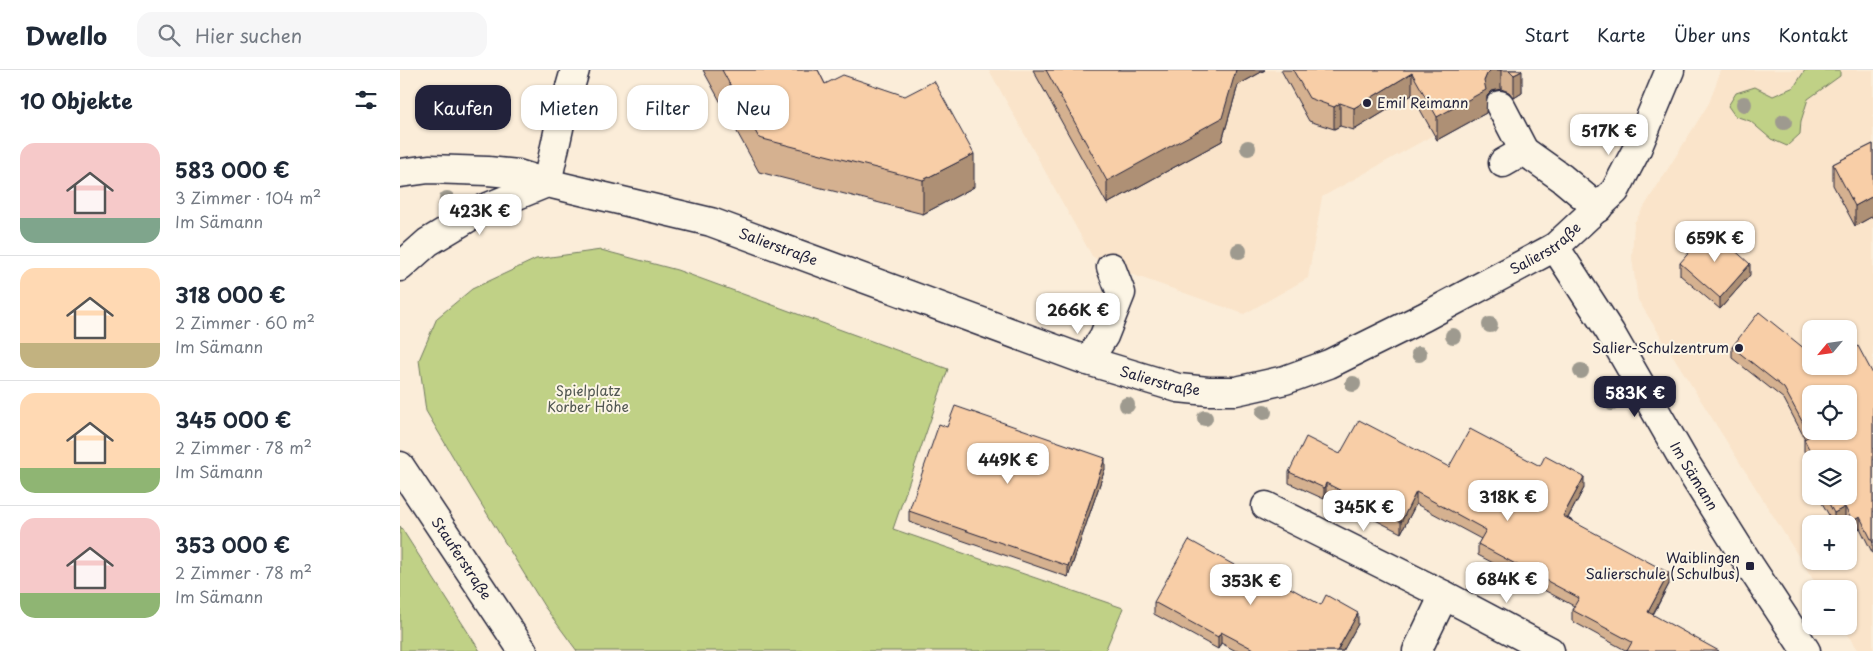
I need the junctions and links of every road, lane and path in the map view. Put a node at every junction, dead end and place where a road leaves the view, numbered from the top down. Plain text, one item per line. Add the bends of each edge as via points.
1 (575, 70) edge
2 (1670, 70) edge
3 (1500, 105) dead end
4 (400, 173) edge
5 (547, 183) junction
6 (1598, 208) junction
7 (1556, 247) junction
8 (400, 267) edge
9 (1111, 267) dead end
10 (1088, 361) junction
11 (400, 466) edge
12 (1266, 506) dead end
13 (1444, 595) junction
14 (523, 651) edge
15 (1417, 651) edge
16 (1550, 651) edge
17 (1806, 651) edge

1 - 5 street
2 - 6 street, Salierstraße via 1637,149 1615,191
3 - 6 street via 1514,157 1562,178
4 - 5 street, Salierstraße via 429,169 488,170 518,174
5 - 8 street via 483,209 428,242
5 - 10 street, Salierstraße via 710,222
6 - 7 street, Salierstraße
7 - 10 street, Salierstraße via 1329,364 1286,380 1236,390 1178,388
7 - 17 street, Im Sämann via 1610,332 1698,484
9 - 10 street via 1121,293 1104,336
11 - 14 street, Stauferstraße
12 - 13 street
13 - 15 street
13 - 16 street

